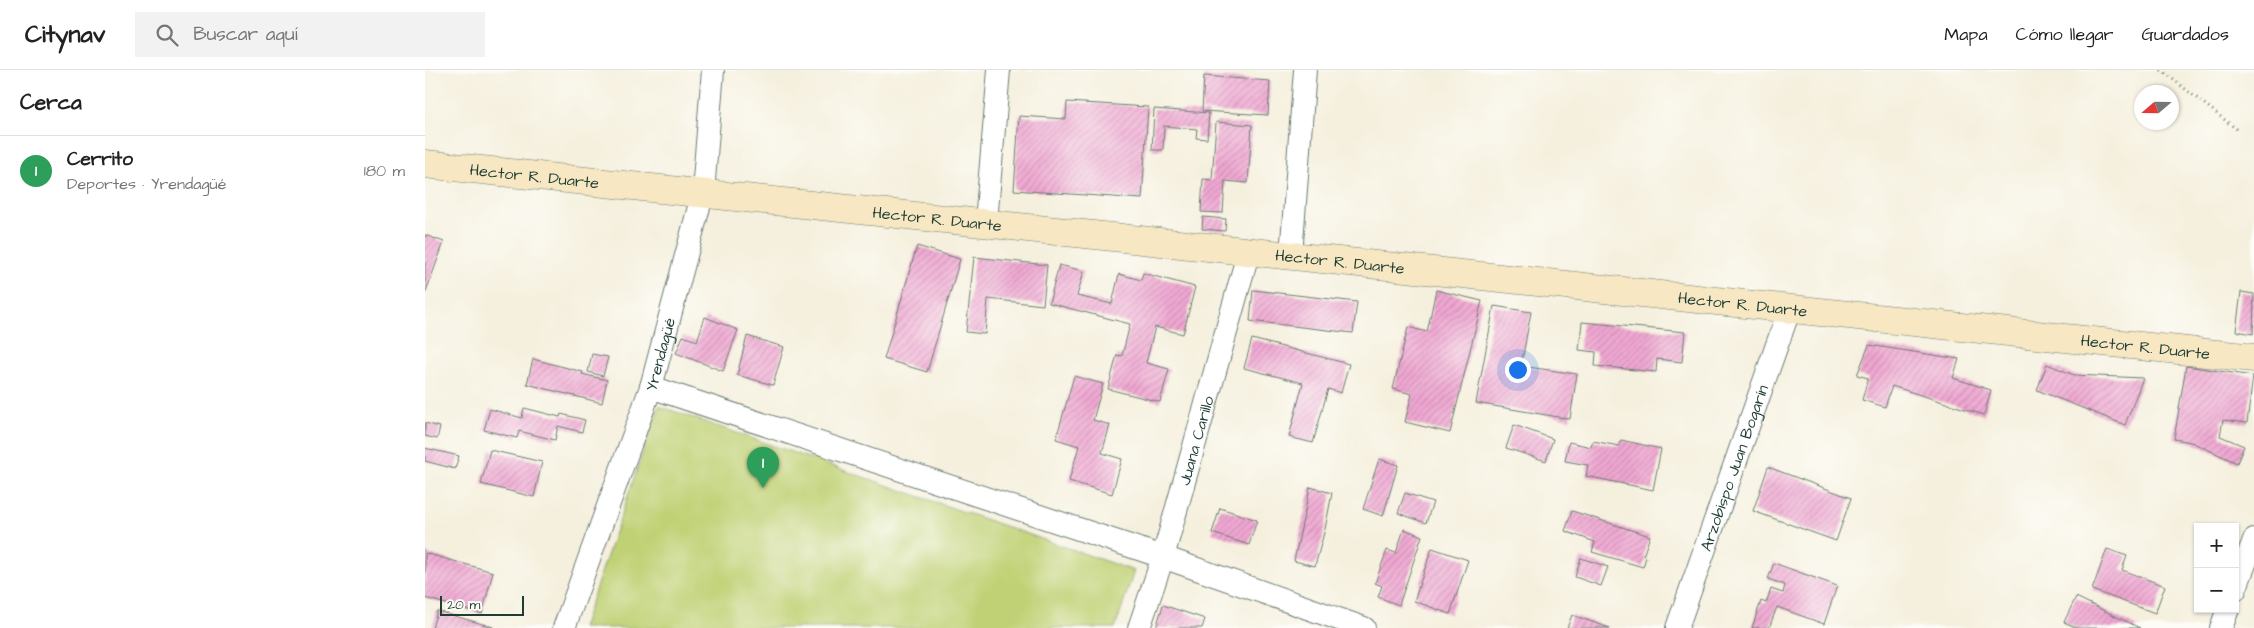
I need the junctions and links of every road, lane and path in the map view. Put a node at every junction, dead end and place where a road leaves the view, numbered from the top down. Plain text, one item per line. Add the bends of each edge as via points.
1 (713, 70) edge
2 (999, 70) edge
3 (1305, 70) edge
4 (2161, 70) edge
5 (2239, 131) dead end
6 (425, 164) edge
7 (703, 192) junction
8 (986, 222) junction
9 (1249, 250) junction
10 (1291, 255) junction
11 (1790, 308) junction
12 (2254, 358) edge
13 (651, 387) junction
14 (2254, 540) edge
15 (1163, 557) junction
16 (2239, 579) edge
17 (2227, 613) edge
18 (565, 628) edge
19 (1139, 628) edge
20 (1364, 628) edge
21 (1677, 628) edge
22 (2221, 628) edge

1 - 7 street, Yrendagüé
2 - 8 street
3 - 10 street
4 - 5 path
6 - 7 street, Hector R. Duarte
7 - 8 street, Hector R. Duarte
7 - 13 street, Yrendagüé
8 - 9 street, Hector R. Duarte
9 - 10 street, Hector R. Duarte
9 - 15 street, Juana Carillo
10 - 11 street, Hector R. Duarte
11 - 12 street, Hector R. Duarte
11 - 21 street, Arzobispo Juan Bogarín
13 - 15 street
13 - 18 street, Yrendagüé
14 - 16 street
15 - 19 street, Juana Carillo
15 - 20 street
17 - 22 street

